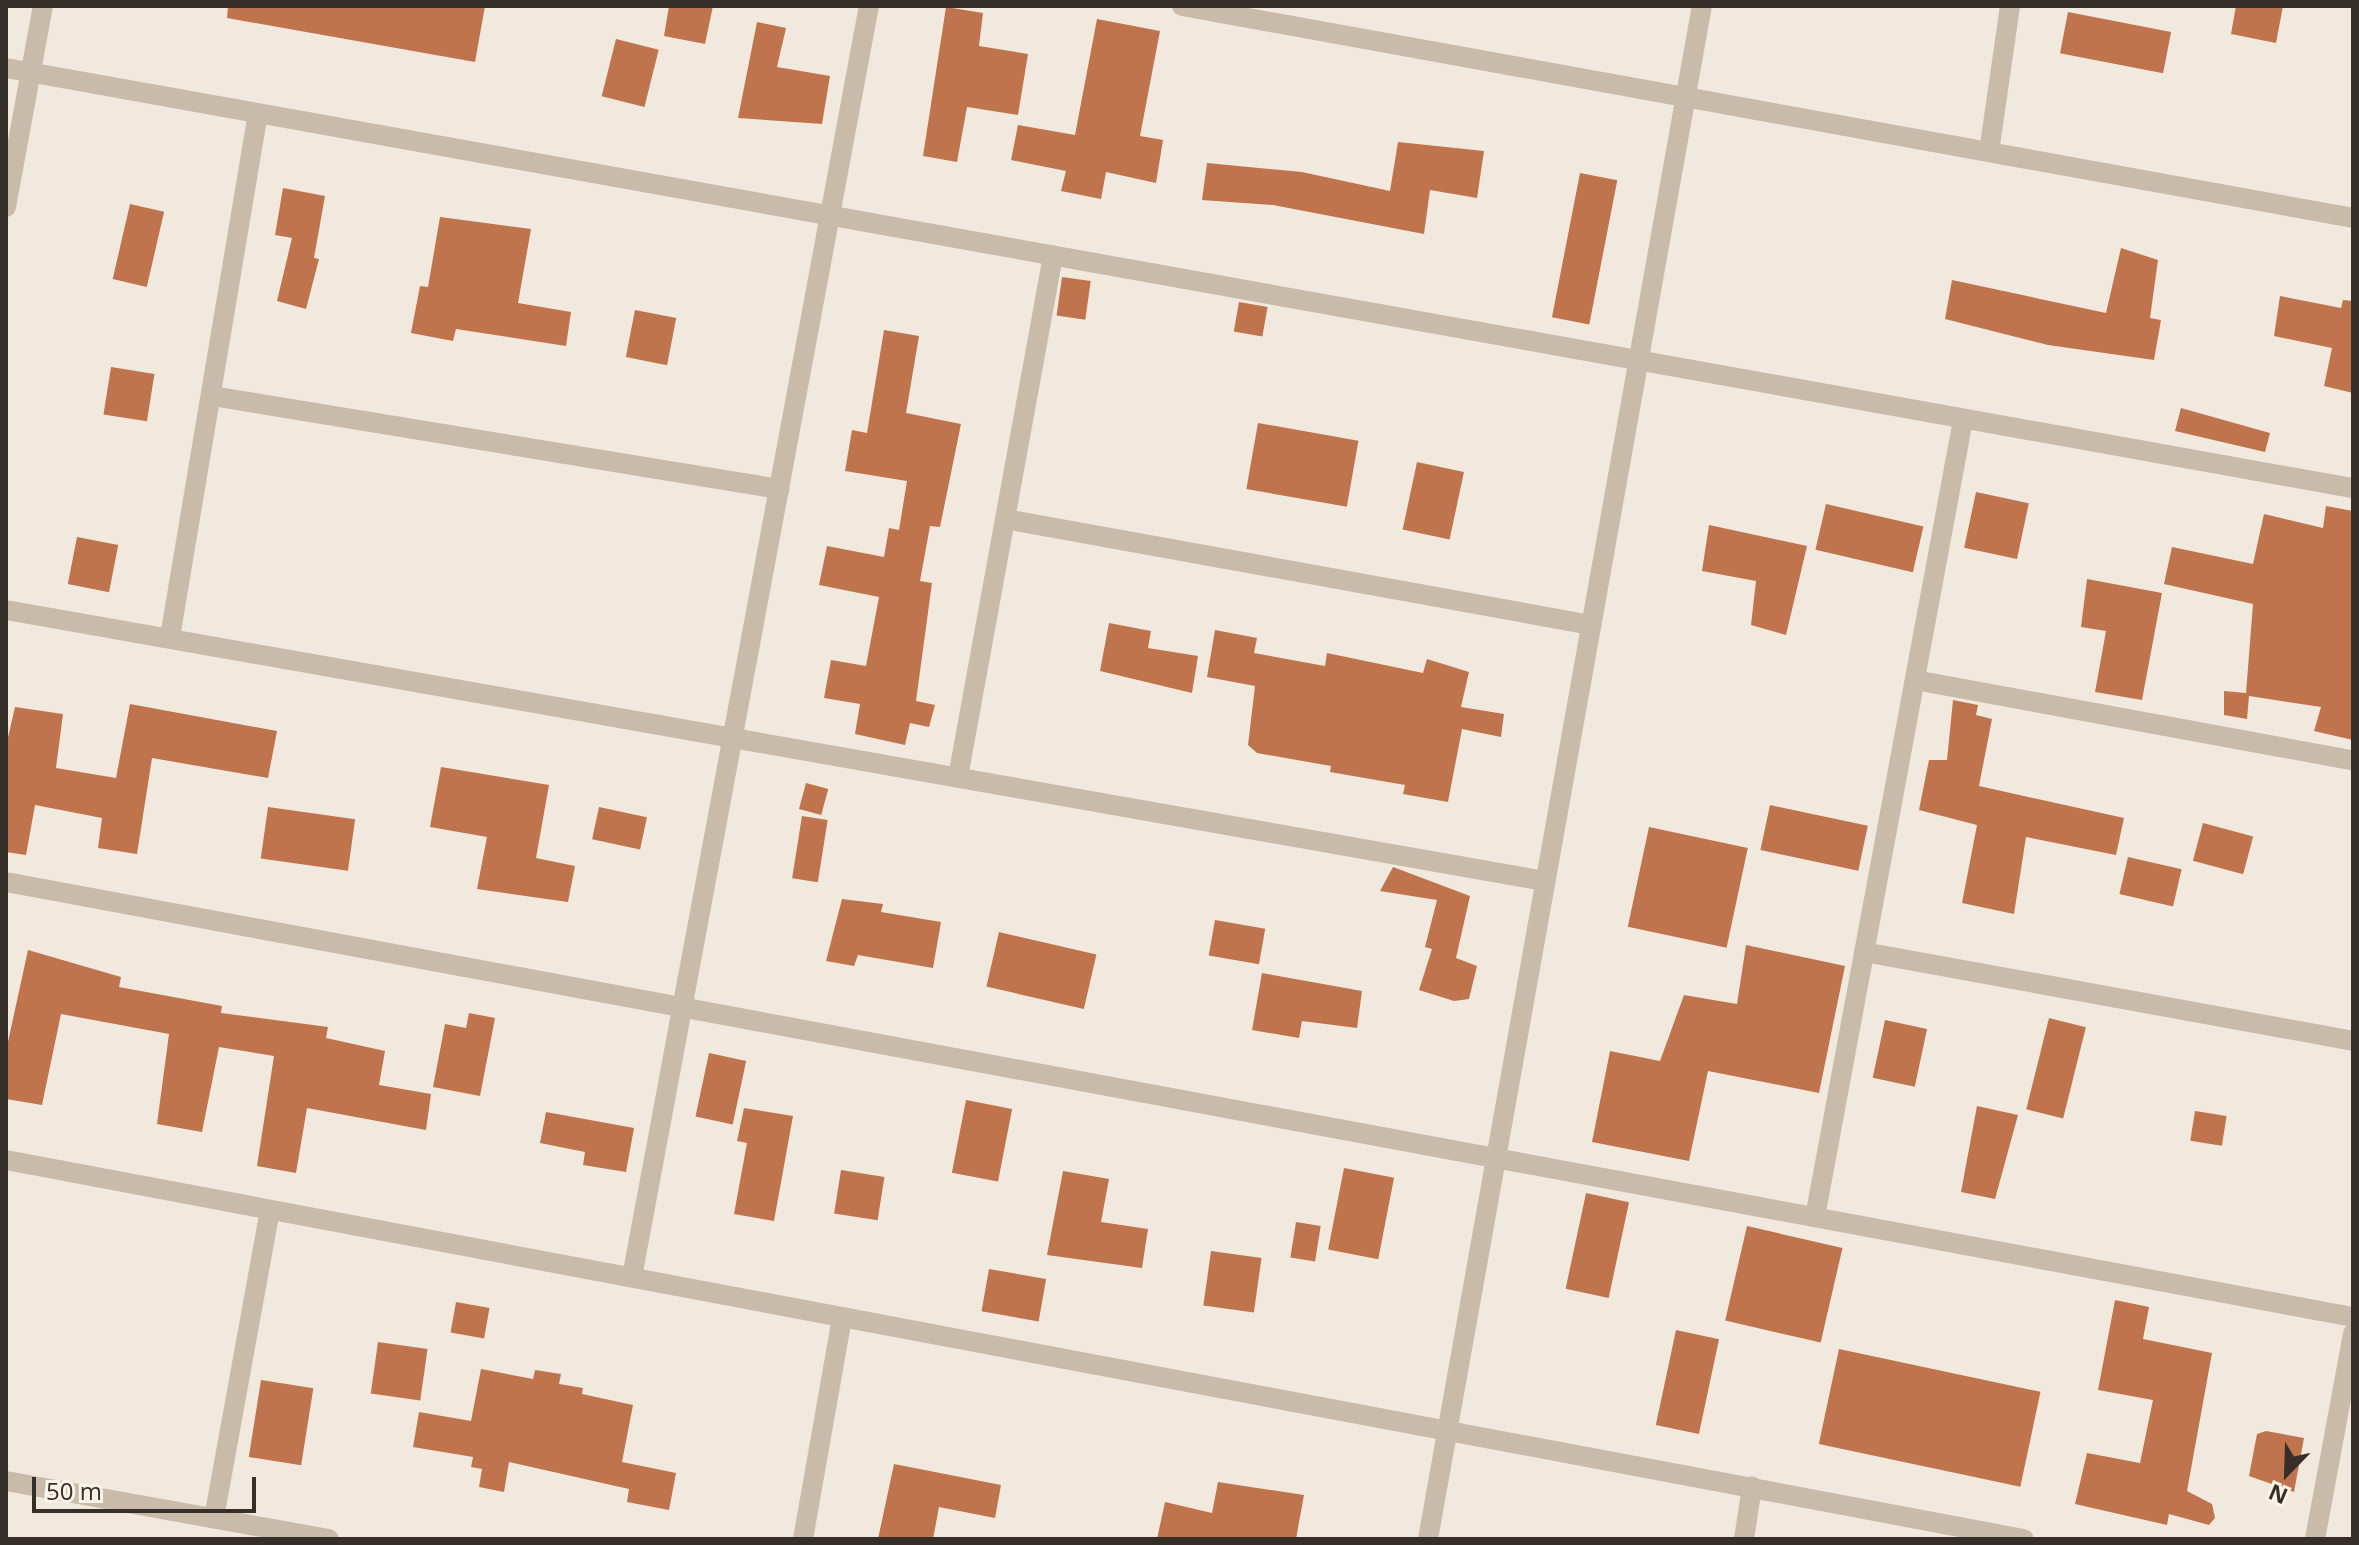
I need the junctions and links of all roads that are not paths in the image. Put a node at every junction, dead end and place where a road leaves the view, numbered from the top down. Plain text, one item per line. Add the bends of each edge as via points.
1 (43, 6) edge
2 (869, 6) edge
3 (1182, 6) edge
4 (1702, 6) edge
5 (2010, 6) edge
6 (6, 68) edge
7 (31, 72) junction
8 (1686, 97) junction
9 (258, 113) junction
10 (1989, 152) junction
11 (6, 207) edge
12 (830, 216) junction
13 (2353, 218) edge
14 (1053, 256) junction
15 (1639, 361) junction
16 (212, 396) junction
17 (1963, 420) junction
18 (2353, 488) edge
19 (779, 489) junction
20 (1005, 519) junction
21 (6, 610) edge
22 (1591, 625) junction
23 (170, 637) junction
24 (1915, 680) junction
25 (733, 734) junction
26 (2353, 760) edge
27 (958, 777) junction
28 (1545, 881) junction
29 (6, 882) edge
30 (1864, 952) junction
31 (682, 1008) junction
32 (2353, 1041) edge
33 (1495, 1158) junction
34 (6, 1160) edge
35 (270, 1210) junction
36 (1815, 1217) junction
37 (632, 1277) junction
38 (842, 1317) junction
39 (2353, 1317) edge
40 (2353, 1333) edge
41 (1446, 1430) junction
42 (6, 1481) edge
43 (1752, 1487) junction
44 (214, 1518) junction
45 (329, 1539) edge
46 (803, 1539) edge
47 (1428, 1539) edge
48 (1744, 1539) edge
49 (2024, 1539) edge
50 (2315, 1539) edge

1 - 7 street
2 - 12 street
3 - 8 street
4 - 8 street
5 - 10 street
6 - 7 street
7 - 9 street
7 - 11 street
8 - 10 street
8 - 15 street
9 - 12 street
9 - 16 street
10 - 13 street
12 - 14 street
12 - 19 street
14 - 15 street
14 - 20 street
15 - 17 street
15 - 22 street
16 - 19 street
16 - 23 street
17 - 18 street
17 - 24 street
19 - 25 street
20 - 22 street
20 - 27 street
21 - 23 street
22 - 28 street
23 - 25 street
24 - 26 street
24 - 30 street
25 - 27 street
25 - 31 street
27 - 28 street
28 - 33 street
29 - 31 street
30 - 32 street
30 - 36 street
31 - 33 street
31 - 37 street
33 - 36 street
33 - 41 street
34 - 35 street
35 - 37 street
35 - 44 street
36 - 39 street
37 - 38 street
38 - 41 street
38 - 46 street
40 - 50 street
41 - 43 street
41 - 47 street
42 - 44 street
43 - 48 street
43 - 49 street
44 - 45 street

